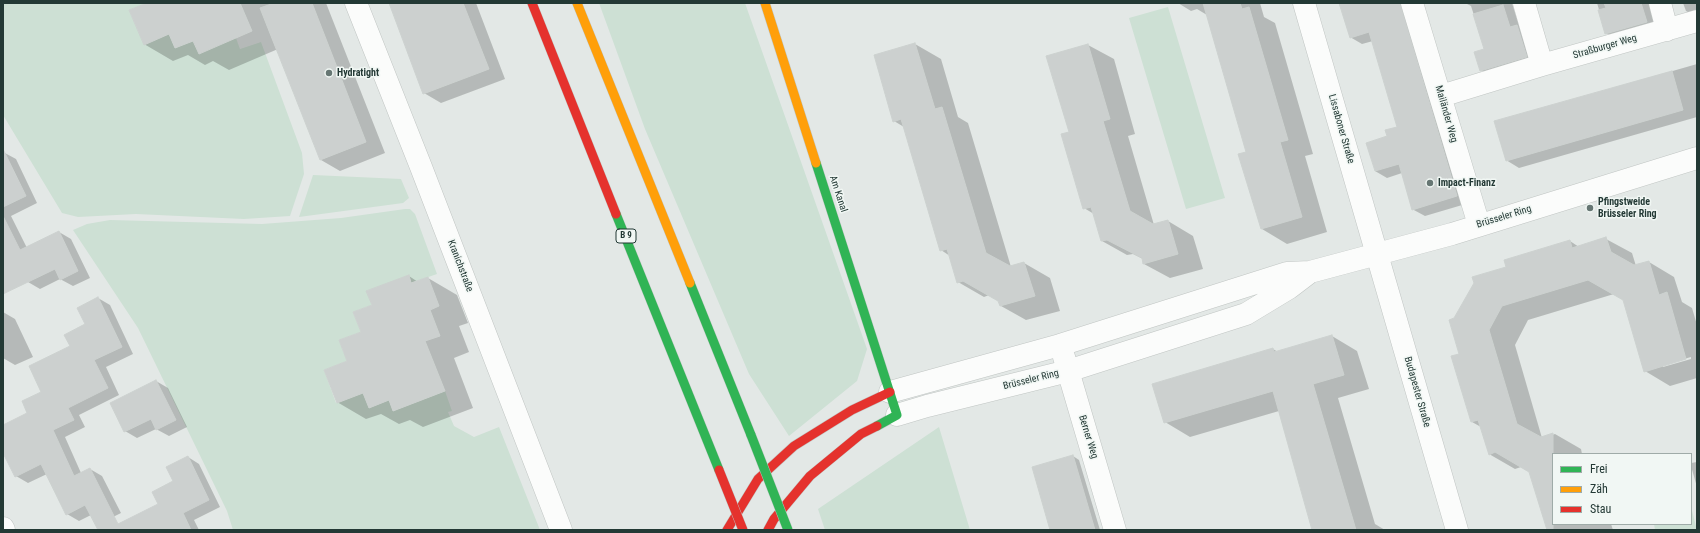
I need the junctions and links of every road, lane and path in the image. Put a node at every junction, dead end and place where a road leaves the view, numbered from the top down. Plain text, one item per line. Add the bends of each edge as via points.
1 (356, 3) edge
2 (532, 3) edge
3 (577, 3) edge
4 (766, 3) edge
5 (1304, 3) edge
6 (1412, 3) edge
7 (1524, 3) edge
8 (1660, 3) edge
9 (1697, 21) edge
10 (1667, 30) junction
11 (1542, 65) junction
12 (1441, 96) junction
13 (1697, 158) edge
14 (1479, 225) junction
15 (1377, 254) junction
16 (1310, 272) junction
17 (1060, 345) junction
18 (1068, 371) junction
19 (890, 392) junction
20 (897, 415) junction
21 (561, 530) edge
22 (727, 530) edge
23 (743, 530) edge
24 (768, 530) edge
25 (788, 530) edge
26 (1115, 530) edge
27 (1457, 530) edge

1 - 21 street, Kranichstraße
2 - 23 main road, B 9, bridge
3 - 25 main road, bridge
4 - 19 main road, Am Kanal
5 - 15 street, Lissaboner Straße
6 - 12 street, Mailänder Weg
7 - 11 street
8 - 10 street
9 - 10 street, Straßburger Weg
10 - 11 street, Straßburger Weg
11 - 12 street, Straßburger Weg
12 - 14 street, Mailänder Weg
13 - 14 street, Brüsseler Ring
14 - 15 street, Brüsseler Ring
15 - 16 street, Brüsseler Ring
15 - 27 street, Budapester Straße
16 - 17 street, Brüsseler Ring via 1287,273
16 - 18 street, Brüsseler Ring via 1246,314
17 - 18 street, Berner Weg
17 - 19 street, Brüsseler Ring
18 - 20 street, Brüsseler Ring
18 - 26 street, Berner Weg
19 - 20 main road, Am Kanal
19 - 22 main road, Brüsseler Ring via 852,410 794,446 758,479
20 - 24 main road, Brüsseler Ring via 861,434 810,476 774,519

